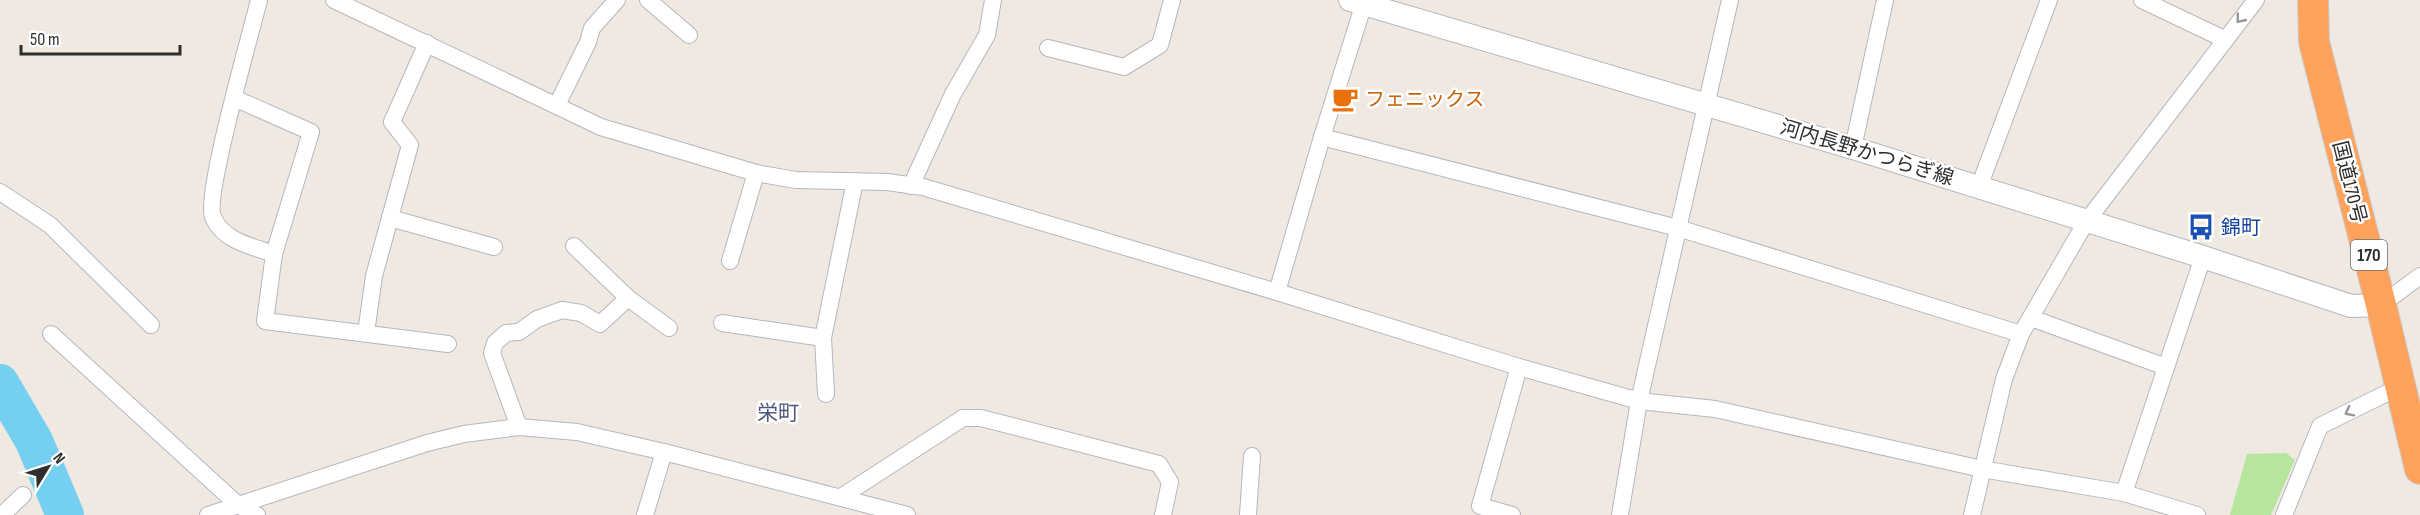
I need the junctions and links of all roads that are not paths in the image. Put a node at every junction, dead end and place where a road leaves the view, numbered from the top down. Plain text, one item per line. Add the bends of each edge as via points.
1 (259, 0) edge
2 (334, 0) edge
3 (617, 0) edge
4 (648, 0) edge
5 (993, 0) edge
6 (1173, 0) edge
7 (1730, 0) edge
8 (1885, 0) edge
9 (2049, 0) edge
10 (2142, 0) edge
11 (2256, 0) edge
12 (2313, 0) edge
13 (1360, 2) edge
14 (689, 35) dead end
15 (2224, 39) junction
16 (427, 43) junction
17 (1048, 48) dead end
18 (234, 98) junction
19 (556, 105) junction
20 (1708, 105) junction
21 (1322, 137) junction
22 (1853, 148) junction
23 (756, 173) junction
24 (855, 181) junction
25 (911, 186) junction
26 (1979, 187) junction
27 (0, 192) edge
28 (390, 219) junction
29 (2086, 222) junction
30 (1678, 228) junction
31 (574, 246) dead end
32 (494, 247) dead end
33 (274, 254) junction
34 (2203, 257) junction
35 (730, 261) dead end
36 (2420, 276) edge
37 (1277, 292) junction
38 (628, 298) junction
39 (2381, 305) junction
40 (2031, 318) junction
41 (722, 323) dead end
42 (151, 325) dead end
43 (669, 328) dead end
44 (366, 333) junction
45 (51, 334) dead end
46 (2021, 334) junction
47 (823, 338) junction
48 (448, 344) dead end
49 (1519, 367) junction
50 (2166, 368) junction
51 (2400, 383) junction
52 (826, 394) dead end
53 (1639, 401) junction
54 (519, 427) junction
55 (664, 452) junction
56 (1252, 456) dead end
57 (1982, 469) junction
58 (2420, 469) edge
59 (2124, 493) junction
60 (23, 495) dead end
61 (840, 497) junction
62 (238, 506) junction
63 (2, 515) edge
64 (208, 515) edge
65 (257, 515) edge
66 (645, 515) edge
67 (908, 515) edge
68 (1163, 515) edge
69 (1248, 515) edge
70 (1512, 515) edge
71 (1620, 515) edge
72 (1972, 515) edge
73 (2198, 515) edge
74 (2284, 515) edge

1 - 18 street
2 - 16 street
3 - 19 street via 592,28
4 - 14 street
5 - 25 street via 987,35 952,94
6 - 17 street via 1160,45 1124,67
7 - 20 street
8 - 22 street
9 - 26 street
10 - 15 street
11 -> 15 street
12 - 39 highway, 国道170号 / 170 via 2314,42
13 - 20 main road, 河内長野かつらぎ線
13 - 21 street
15 - 29 street
16 - 19 street
16 - 28 street via 392,122 410,145
18 - 33 street via 213,184 212,215 227,236
18 - 33 street via 311,132
19 - 23 street via 601,127
20 - 22 main road, 河内長野かつらぎ線
20 - 30 street
21 - 30 street
21 - 37 street
22 - 26 main road, 河内長野かつらぎ線
23 - 24 street via 796,180
23 - 35 street
24 - 25 street
24 - 47 street
25 - 37 street
26 - 29 main road, 河内長野かつらぎ線
27 - 42 street via 50,225
28 - 32 street
28 - 44 street via 374,276
29 - 34 main road, 河内長野かつらぎ線
29 - 40 street
30 - 46 street
30 - 53 street
31 - 38 street
33 - 44 street via 265,321
34 - 39 main road, 河内長野かつらぎ線 via 2351,306
34 - 50 street
36 - 39 street
37 - 49 street
38 - 43 street
38 - 54 street via 600,324 581,313 562,310 537,319 519,332 506,333 495,343 492,353
39 - 51 highway, 国道170号 / 170
40 - 46 street
40 - 50 street
41 - 47 street
44 - 48 street
45 - 62 street
46 - 57 street via 2004,379
47 - 52 street
49 - 53 street
49 - 70 street via 1480,506
50 - 59 street
51 - 58 highway, 国道170号 / 170
51 -> 74 street via 2320,426
53 - 57 street via 1715,409
53 - 71 street
54 - 55 street via 576,432
54 - 62 street via 427,443
55 - 61 street
55 - 66 street
56 - 69 street
57 - 59 street
57 - 72 street
59 - 73 street
60 - 63 street
61 - 67 street
61 - 68 street via 963,418 981,418 1160,464 1170,482
62 - 64 street
62 - 65 street

